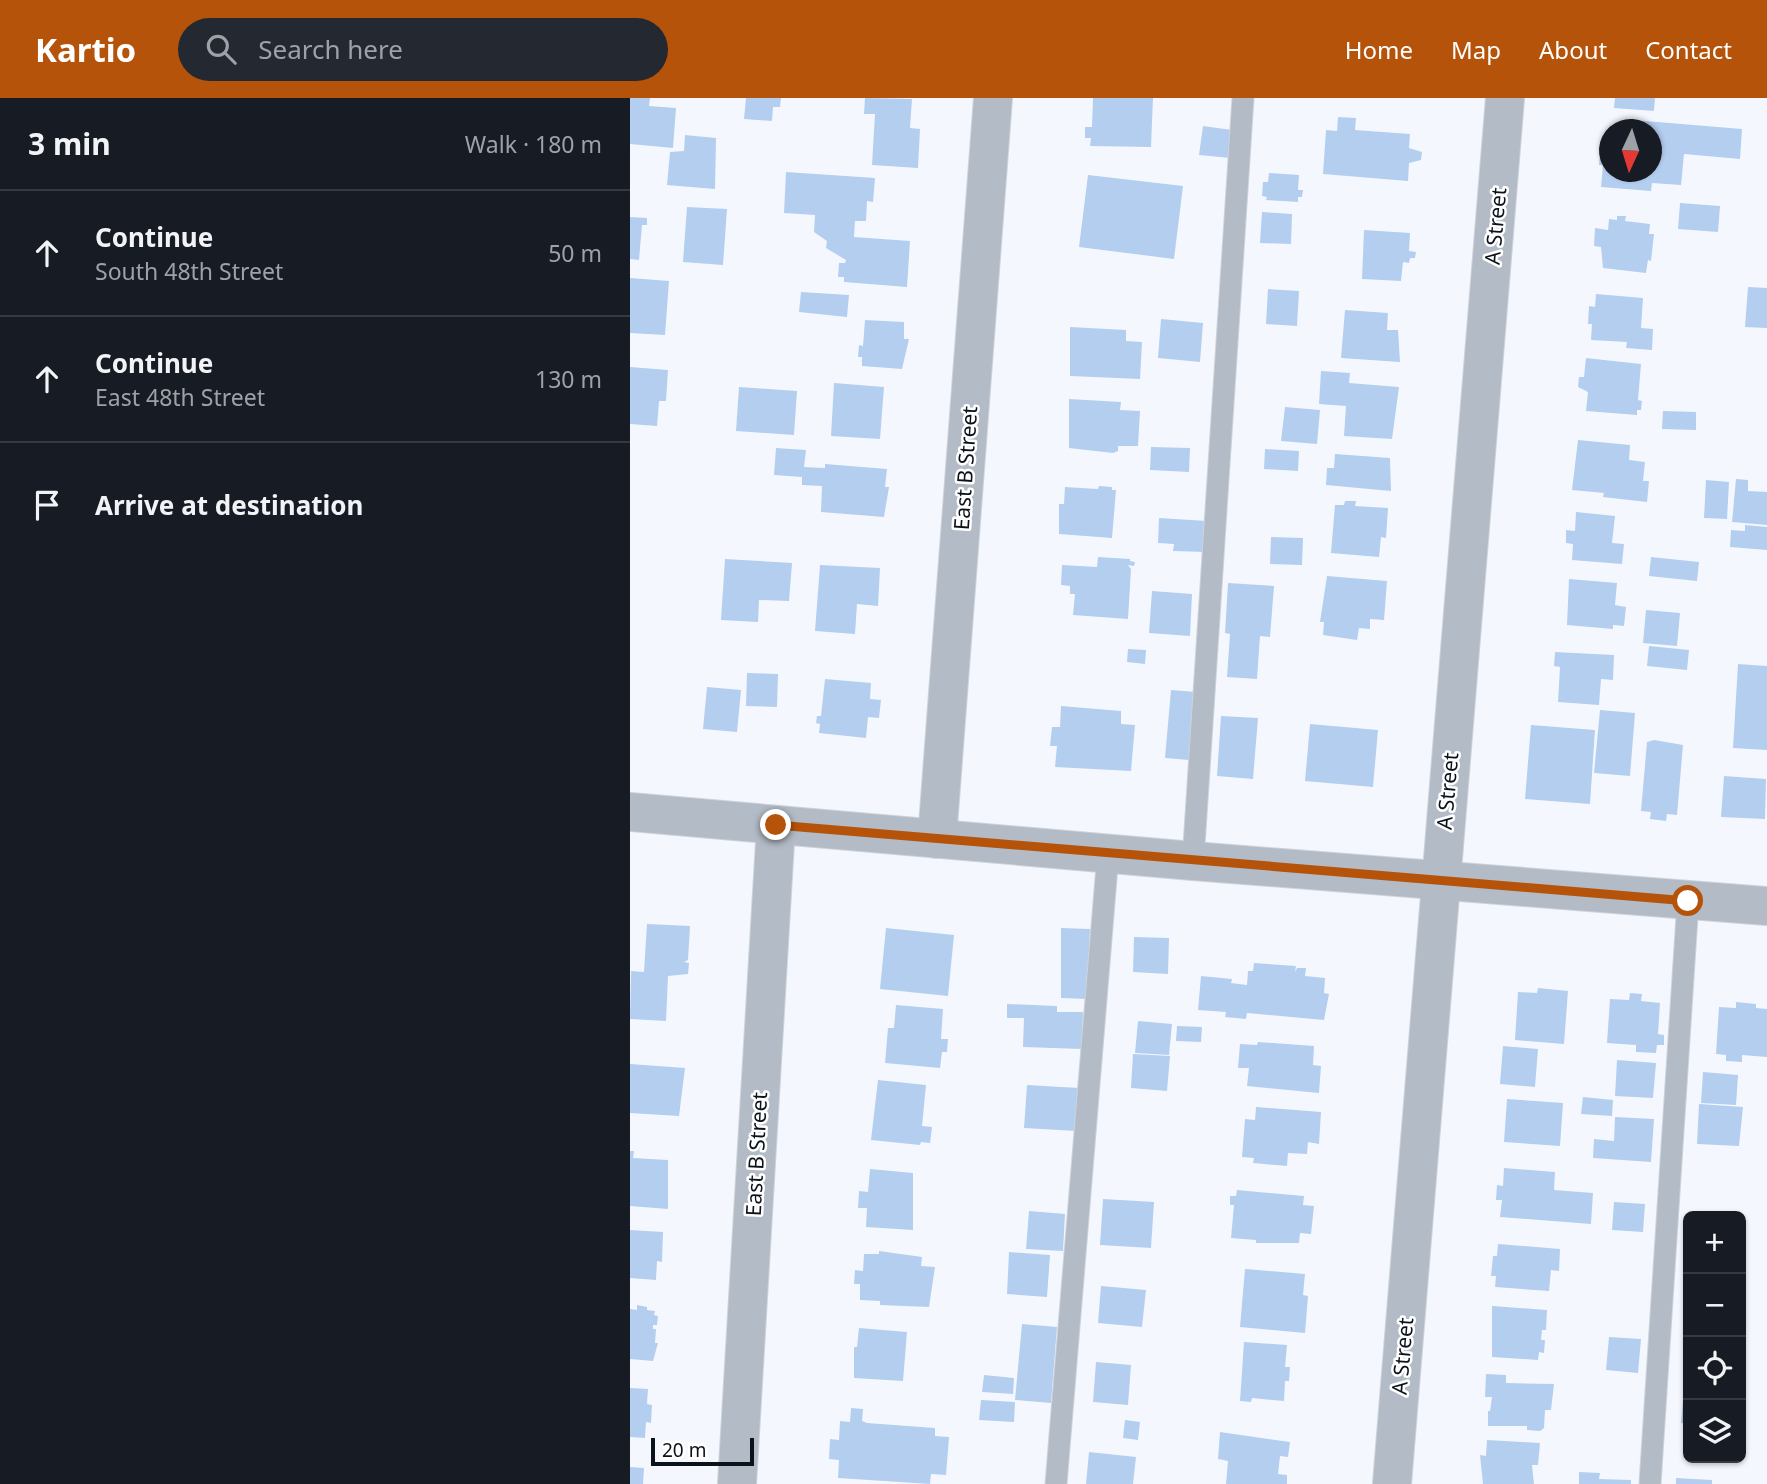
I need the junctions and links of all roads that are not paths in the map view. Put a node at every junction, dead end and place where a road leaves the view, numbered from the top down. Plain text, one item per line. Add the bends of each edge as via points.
1 (993, 98) edge
2 (1243, 98) edge
3 (1505, 98) edge
4 (630, 812) edge
5 (776, 825) junction
6 (937, 839) junction
7 (1108, 854) junction
8 (1192, 861) junction
9 (1440, 880) junction
10 (1688, 901) junction
11 (1767, 906) edge
12 (737, 1484) edge
13 (1056, 1484) edge
14 (1392, 1484) edge
15 (1650, 1484) edge

1 - 6 street, East B Street
2 - 8 lane
3 - 9 street, A Street
4 - 5 street
5 - 6 street
5 - 12 street, East B Street
6 - 7 street
7 - 8 street
7 - 13 lane
8 - 9 street
9 - 10 street
9 - 14 street, A Street
10 - 11 street
10 - 15 lane

